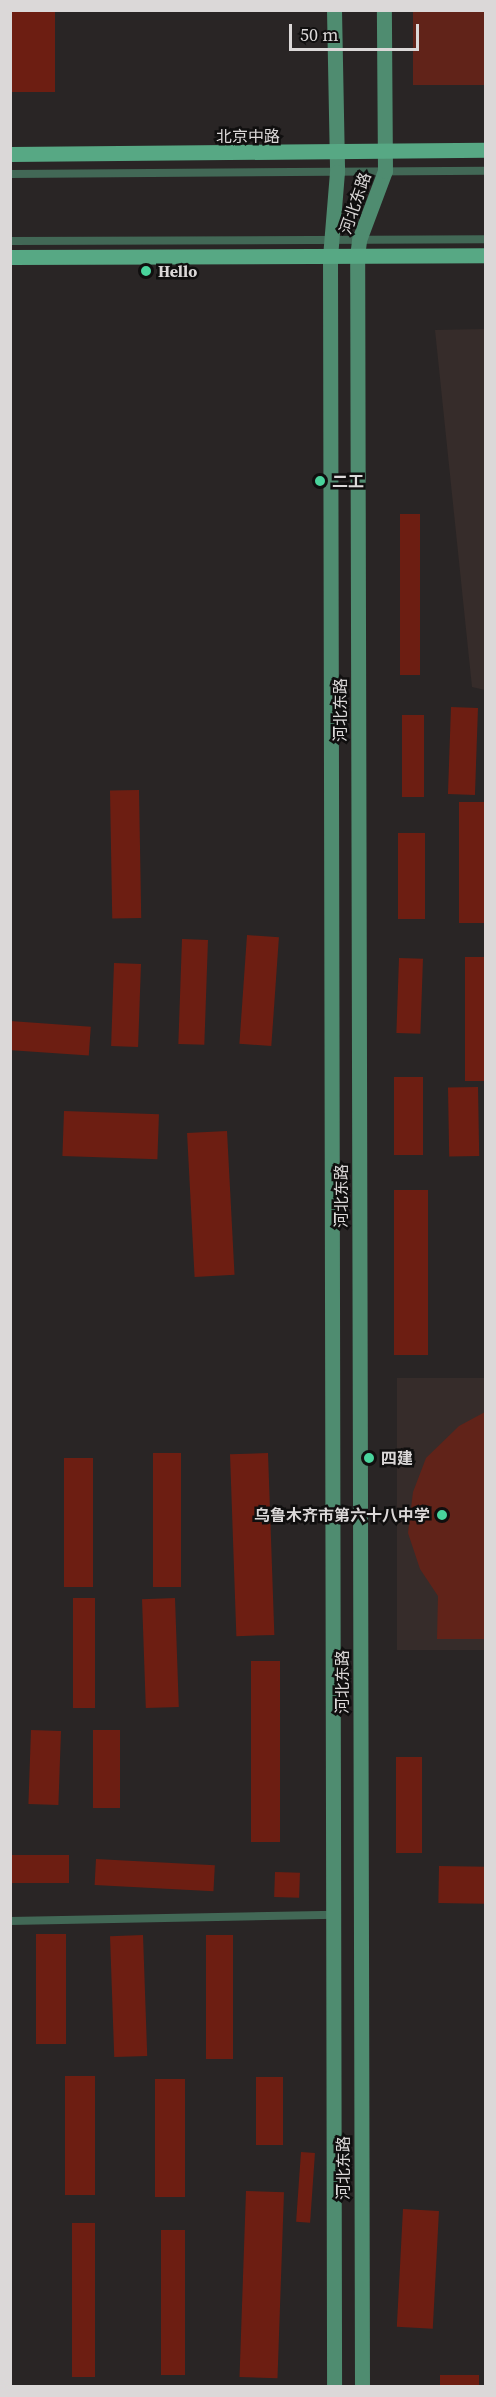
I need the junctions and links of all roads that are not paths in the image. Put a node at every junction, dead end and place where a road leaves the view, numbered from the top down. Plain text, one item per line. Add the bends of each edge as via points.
1 (334, 10) edge
2 (384, 10) edge
3 (384, 149) junction
4 (486, 150) edge
5 (337, 153) junction
6 (10, 154) edge
7 (385, 171) junction
8 (486, 171) edge
9 (338, 172) junction
10 (10, 174) edge
11 (486, 239) edge
12 (331, 240) junction
13 (359, 240) junction
14 (10, 241) edge
15 (486, 255) edge
16 (10, 257) edge
17 (330, 257) junction
18 (357, 257) junction
19 (336, 1915) junction
20 (10, 1921) edge
21 (334, 2386) edge
22 (362, 2386) edge

1 - 5 main road
2 - 3 main road, 河北东路
3 - 4 main road, 北京中路
3 - 5 main road, 北京中路
3 - 7 main road, 河北东路
5 - 6 main road, 北京中路
5 - 9 main road
7 - 8 lane
7 - 9 lane
7 - 13 main road, 河北东路
9 - 10 lane
9 - 12 main road
11 - 13 lane
12 - 13 lane
12 - 14 lane
12 - 17 main road
13 - 18 main road, 河北东路
15 - 18 main road
16 - 17 main road
17 - 18 main road
17 - 19 main road
18 - 22 main road, 河北东路
19 - 20 lane
19 - 21 main road

